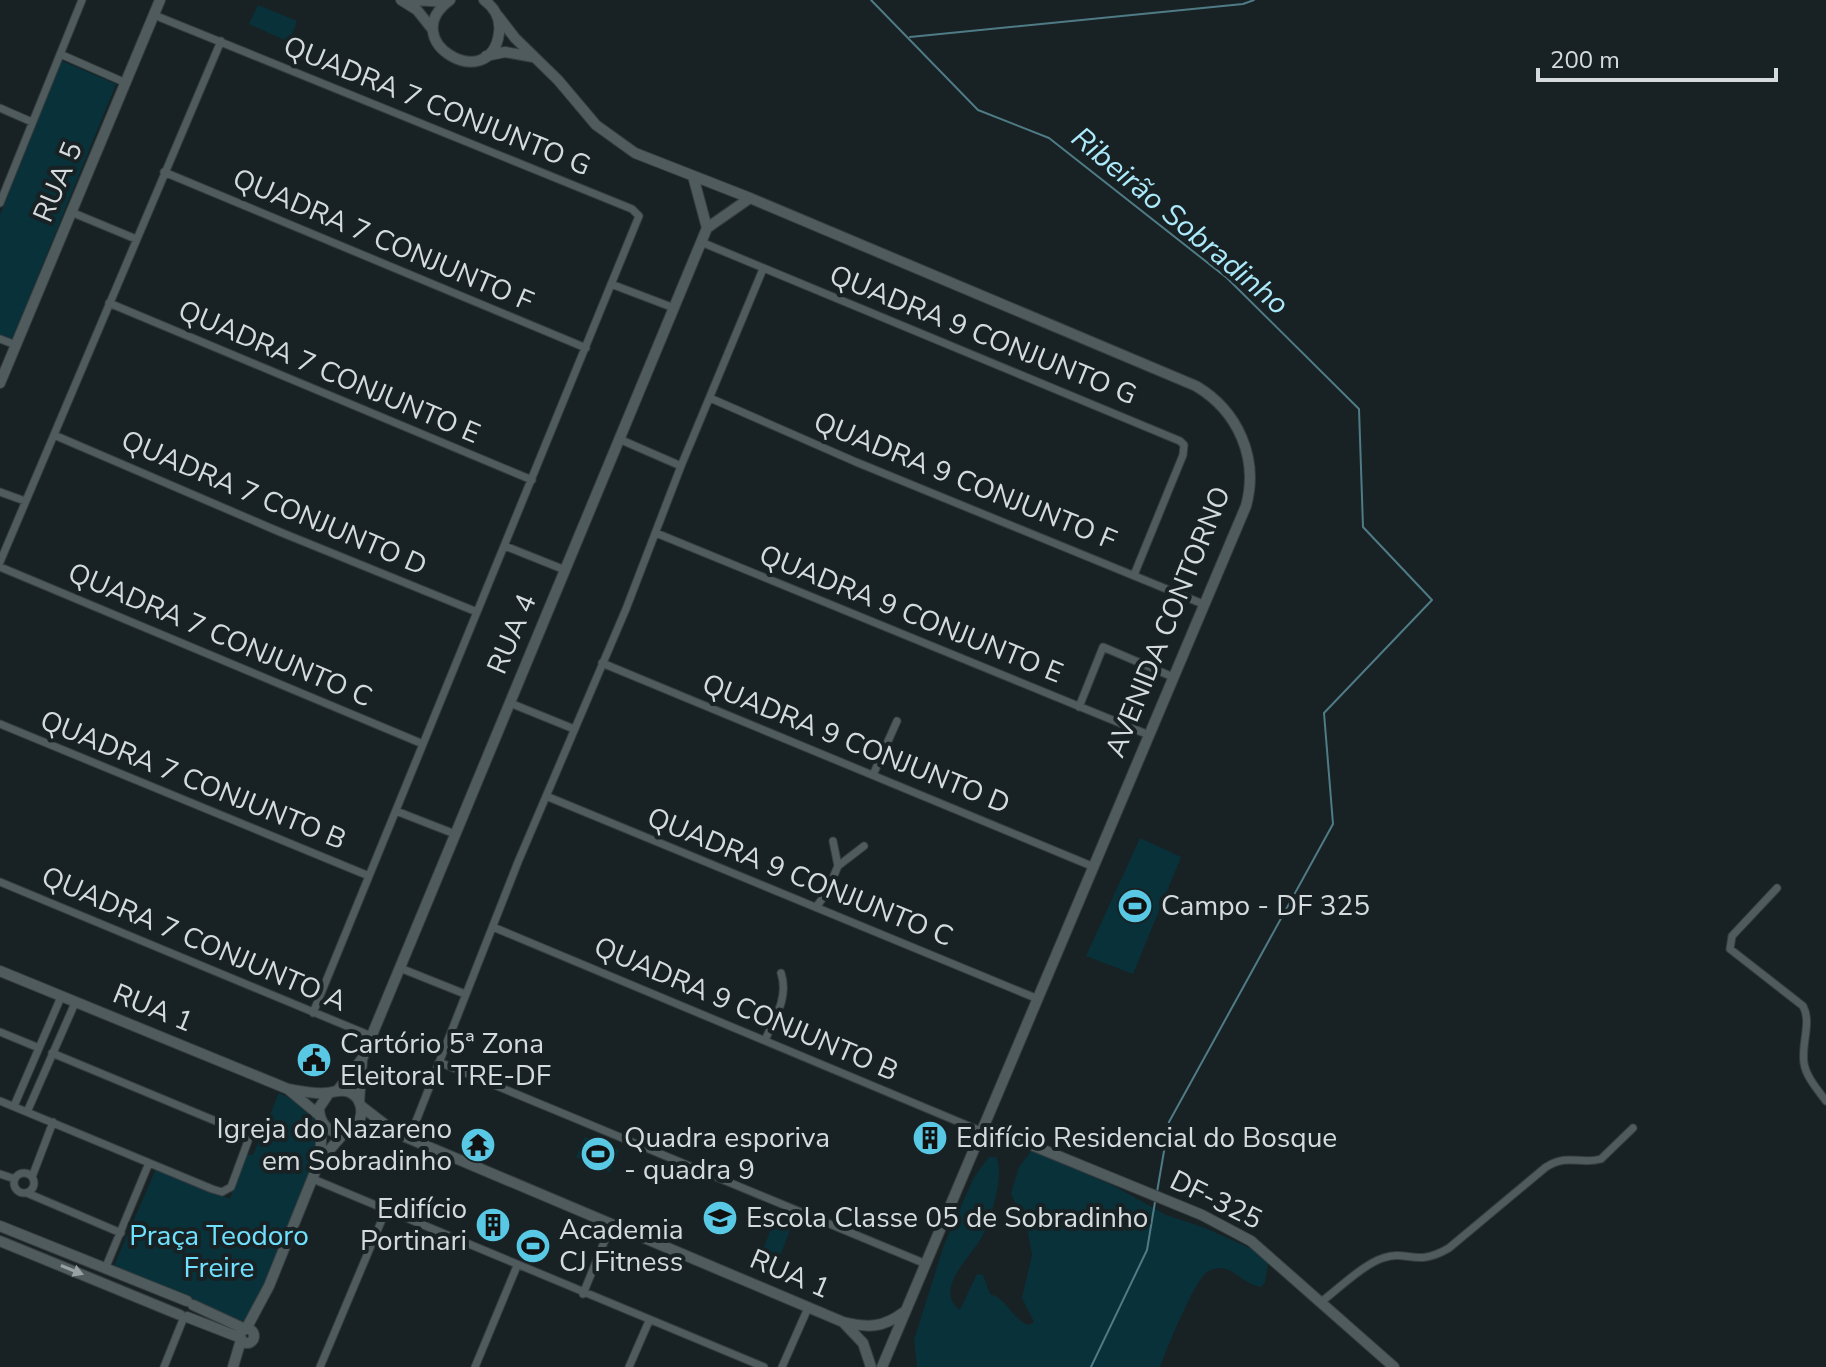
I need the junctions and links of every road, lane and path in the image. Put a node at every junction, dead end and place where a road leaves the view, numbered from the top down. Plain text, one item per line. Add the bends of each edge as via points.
1 (82, 0) edge
2 (160, 0) edge
3 (401, 0) edge
4 (414, 0) edge
5 (484, 0) edge
6 (448, 1) edge
7 (496, 9) edge
8 (154, 15) junction
9 (434, 32) junction
10 (221, 41) junction
11 (60, 54) junction
12 (485, 56) junction
13 (535, 58) junction
14 (126, 83) junction
15 (0, 108) edge
16 (32, 122) junction
17 (164, 172) junction
18 (693, 176) junction
19 (750, 198) junction
20 (0, 203) edge
21 (71, 212) junction
22 (707, 228) junction
23 (136, 239) junction
24 (701, 242) junction
25 (763, 269) junction
26 (611, 284) junction
27 (109, 303) junction
28 (674, 308) junction
29 (0, 339) edge
30 (16, 345) junction
31 (586, 348) junction
32 (0, 383) edge
33 (710, 398) junction
34 (54, 435) junction
35 (619, 439) junction
36 (681, 466) junction
37 (532, 480) junction
38 (0, 492) edge
39 (25, 501) junction
40 (656, 533) junction
41 (505, 546) junction
42 (0, 564) edge
43 (565, 570) junction
44 (1134, 575) junction
45 (1203, 604) junction
46 (477, 612) junction
47 (602, 663) junction
48 (1173, 677) junction
49 (510, 703) junction
50 (1079, 707) junction
51 (897, 721) dead end
52 (0, 724) edge
53 (574, 729) junction
54 (1149, 735) junction
55 (423, 744) junction
56 (873, 775) junction
57 (546, 796) junction
58 (396, 811) junction
59 (455, 834) junction
60 (833, 841) dead end
61 (864, 846) dead end
62 (838, 866) junction
63 (1094, 867) junction
64 (369, 876) junction
65 (0, 882) edge
66 (1777, 888) dead end
67 (816, 907) junction
68 (493, 927) junction
69 (400, 968) junction
70 (0, 971) edge
71 (781, 973) dead end
72 (465, 994) junction
73 (61, 997) junction
74 (1038, 999) junction
75 (75, 1003) junction
76 (313, 1013) junction
77 (49, 1024) junction
78 (63, 1030) junction
79 (0, 1032) edge
80 (371, 1036) junction
81 (765, 1040) junction
82 (39, 1048) junction
83 (52, 1053) junction
84 (362, 1059) junction
85 (439, 1062) junction
86 (21, 1089) junction
87 (288, 1089) junction
88 (334, 1092) junction
89 (35, 1095) junction
90 (0, 1101) edge
91 (1826, 1101) edge
92 (360, 1104) junction
93 (14, 1106) junction
94 (27, 1112) junction
95 (321, 1118) junction
96 (53, 1122) junction
97 (1633, 1128) dead end
98 (984, 1129) junction
99 (348, 1131) junction
100 (396, 1133) junction
101 (409, 1139) junction
102 (319, 1162) junction
103 (149, 1163) junction
104 (0, 1174) edge
105 (32, 1177) junction
106 (15, 1179) junction
107 (313, 1179) junction
108 (27, 1193) junction
109 (386, 1210) junction
110 (611, 1225) junction
111 (0, 1226) edge
112 (121, 1233) junction
113 (27, 1237) junction
114 (0, 1241) edge
115 (42, 1243) junction
116 (23, 1250) junction
117 (37, 1256) junction
118 (926, 1264) junction
119 (517, 1266) junction
120 (105, 1269) junction
121 (583, 1294) junction
122 (1321, 1302) junction
123 (190, 1303) junction
124 (808, 1308) junction
125 (906, 1311) junction
126 (184, 1316) junction
127 (649, 1321) junction
128 (843, 1322) junction
129 (875, 1327) junction
130 (245, 1335) junction
131 (864, 1346) junction
132 (891, 1347) junction
133 (164, 1367) edge
134 (234, 1367) edge
135 (320, 1367) edge
136 (475, 1367) edge
137 (629, 1367) edge
138 (764, 1367) edge
139 (782, 1367) edge
140 (871, 1367) edge
141 (882, 1367) edge
142 (1394, 1367) edge

1 - 11 street
2 - 8 street, RUA 5
3 - 9 street
4 - 6 street
5 - 7 street, AVENIDA CONTORNO
6 - 9 street via 438,11
7 - 12 street via 498,38
7 - 13 street, AVENIDA CONTORNO
8 - 10 street, QUADRA 7 CONJUNTO G
8 - 14 street, RUA 5
9 - 12 street via 443,52 453,59 475,61
10 - 17 street
10 - 26 street, QUADRA 7 CONJUNTO G via 637,212
11 - 14 street
11 - 16 street
12 - 13 street via 505,52
13 - 18 street, AVENIDA CONTORNO via 613,139
14 - 21 street, RUA 5
15 - 16 street
16 - 20 street
17 - 23 street
17 - 31 street, QUADRA 7 CONJUNTO F
18 - 19 street, AVENIDA CONTORNO
18 - 22 street
19 - 22 street
19 - 45 street, AVENIDA CONTORNO via 1179,377 1215,398 1239,430 1251,476 1246,506
21 - 23 street
21 - 30 street, RUA 5
22 - 24 street, RUA 4
23 - 27 street
24 - 25 street, QUADRA 9 CONJUNTO G
24 - 28 street, RUA 4
25 - 33 street
25 - 44 street, QUADRA 9 CONJUNTO G via 1184,445
26 - 28 street
26 - 31 street
27 - 34 street
27 - 37 street, QUADRA 7 CONJUNTO E
28 - 35 street, RUA 4
29 - 30 street
30 - 32 street, RUA 5
31 - 37 street
33 - 36 street
33 - 44 street, QUADRA 9 CONJUNTO F
34 - 39 street
34 - 46 street, QUADRA 7 CONJUNTO D
35 - 36 street
35 - 43 street, RUA 4
36 - 40 street
37 - 41 street
38 - 39 street
39 - 42 street
40 - 47 street
40 - 50 street, QUADRA 9 CONJUNTO E
41 - 43 street
41 - 46 street
42 - 55 street, QUADRA 7 CONJUNTO C
43 - 49 street, RUA 4
44 - 45 street, QUADRA 9 CONJUNTO F
45 - 48 street, AVENIDA CONTORNO
46 - 55 street
47 - 53 street
47 - 56 street, QUADRA 9 CONJUNTO D
48 - 50 street via 1103,647
48 - 54 street, AVENIDA CONTORNO
49 - 53 street
49 - 59 street, RUA 4
50 - 54 street, QUADRA 9 CONJUNTO E
51 - 56 street
52 - 64 street, QUADRA 7 CONJUNTO B
53 - 57 street
54 - 63 street, AVENIDA CONTORNO
55 - 58 street
56 - 63 street, QUADRA 9 CONJUNTO D
57 - 67 street, QUADRA 9 CONJUNTO C
57 - 68 street
58 - 59 street
58 - 64 street
59 - 69 street, RUA 4
60 - 62 street
61 - 62 street
62 - 67 street
63 - 74 street, AVENIDA CONTORNO
64 - 76 street
65 - 76 street, QUADRA 7 CONJUNTO A
66 - 91 street via 1732,936 1730,949 1803,1006 1808,1015 1804,1065
67 - 74 street, QUADRA 9 CONJUNTO C
68 - 72 street
68 - 81 street, QUADRA 9 CONJUNTO B
69 - 72 street
69 - 80 street, RUA 4
70 - 73 street, RUA 1
71 - 81 street via 783,998
72 - 85 street
73 - 75 street, RUA 1
73 - 77 street
74 - 98 street, AVENIDA CONTORNO
75 - 78 street
75 - 87 street, RUA 1
76 - 80 street, QUADRA 7 CONJUNTO A
77 - 78 street
77 - 82 street
78 - 83 street
79 - 82 street
80 - 84 street, RUA 4
81 - 98 street, QUADRA 9 CONJUNTO B
82 - 86 street
83 - 89 street
83 - 103 street via 242,1132 248,1141 231,1187 222,1192
84 - 88 street
84 - 92 street
85 - 101 street
85 - 118 street
86 - 89 street
86 - 93 street
87 - 88 street
87 - 95 street
88 - 92 street via 350,1093
88 - 95 street via 321,1102
89 - 94 street
90 - 93 street
92 - 99 street via 360,1120
92 - 100 street
93 - 94 street
94 - 96 street
95 - 99 street via 332,1131
95 - 102 street
96 - 103 street
96 - 105 street
97 - 122 street via 1601,1159 1565,1158 1546,1167 1434,1257 1383,1258
98 - 118 street, AVENIDA CONTORNO
98 - 122 street, DF-325 via 1221,1224 1251,1241
99 - 100 street
99 - 102 street
100 - 101 street, RUA 1
101 - 110 street, RUA 1
102 - 107 street
103 - 112 street
104 - 106 street
105 - 106 street via 21,1174
105 - 108 street
106 - 108 street via 15,1189
107 - 109 street
107 - 130 street
108 - 112 street
109 - 119 street
109 - 135 street
110 - 121 street
110 - 124 street, RUA 1
111 - 113 street
112 - 120 street
113 - 115 street
113 - 116 street
114 - 116 street
115 - 117 street
115 - 120 street
116 - 117 street
117 -> 126 street
118 - 125 street, AVENIDA CONTORNO
119 - 121 street
119 - 136 street
120 - 123 street
121 - 127 street
122 - 142 street, DF-325
123 - 126 street via 193,1312
123 - 130 street
124 - 128 street, RUA 1
124 - 139 street
125 - 129 street
125 - 132 street, AVENIDA CONTORNO
126 - 130 street
126 - 133 street
127 - 137 street
127 - 138 street
128 - 129 street, RUA 1
128 - 131 street, RUA 1
129 - 131 street via 863,1334
129 - 132 street via 889,1332
130 - 134 street
131 - 132 street via 878,1355
131 - 140 street
132 - 141 street, AVENIDA CONTORNO

